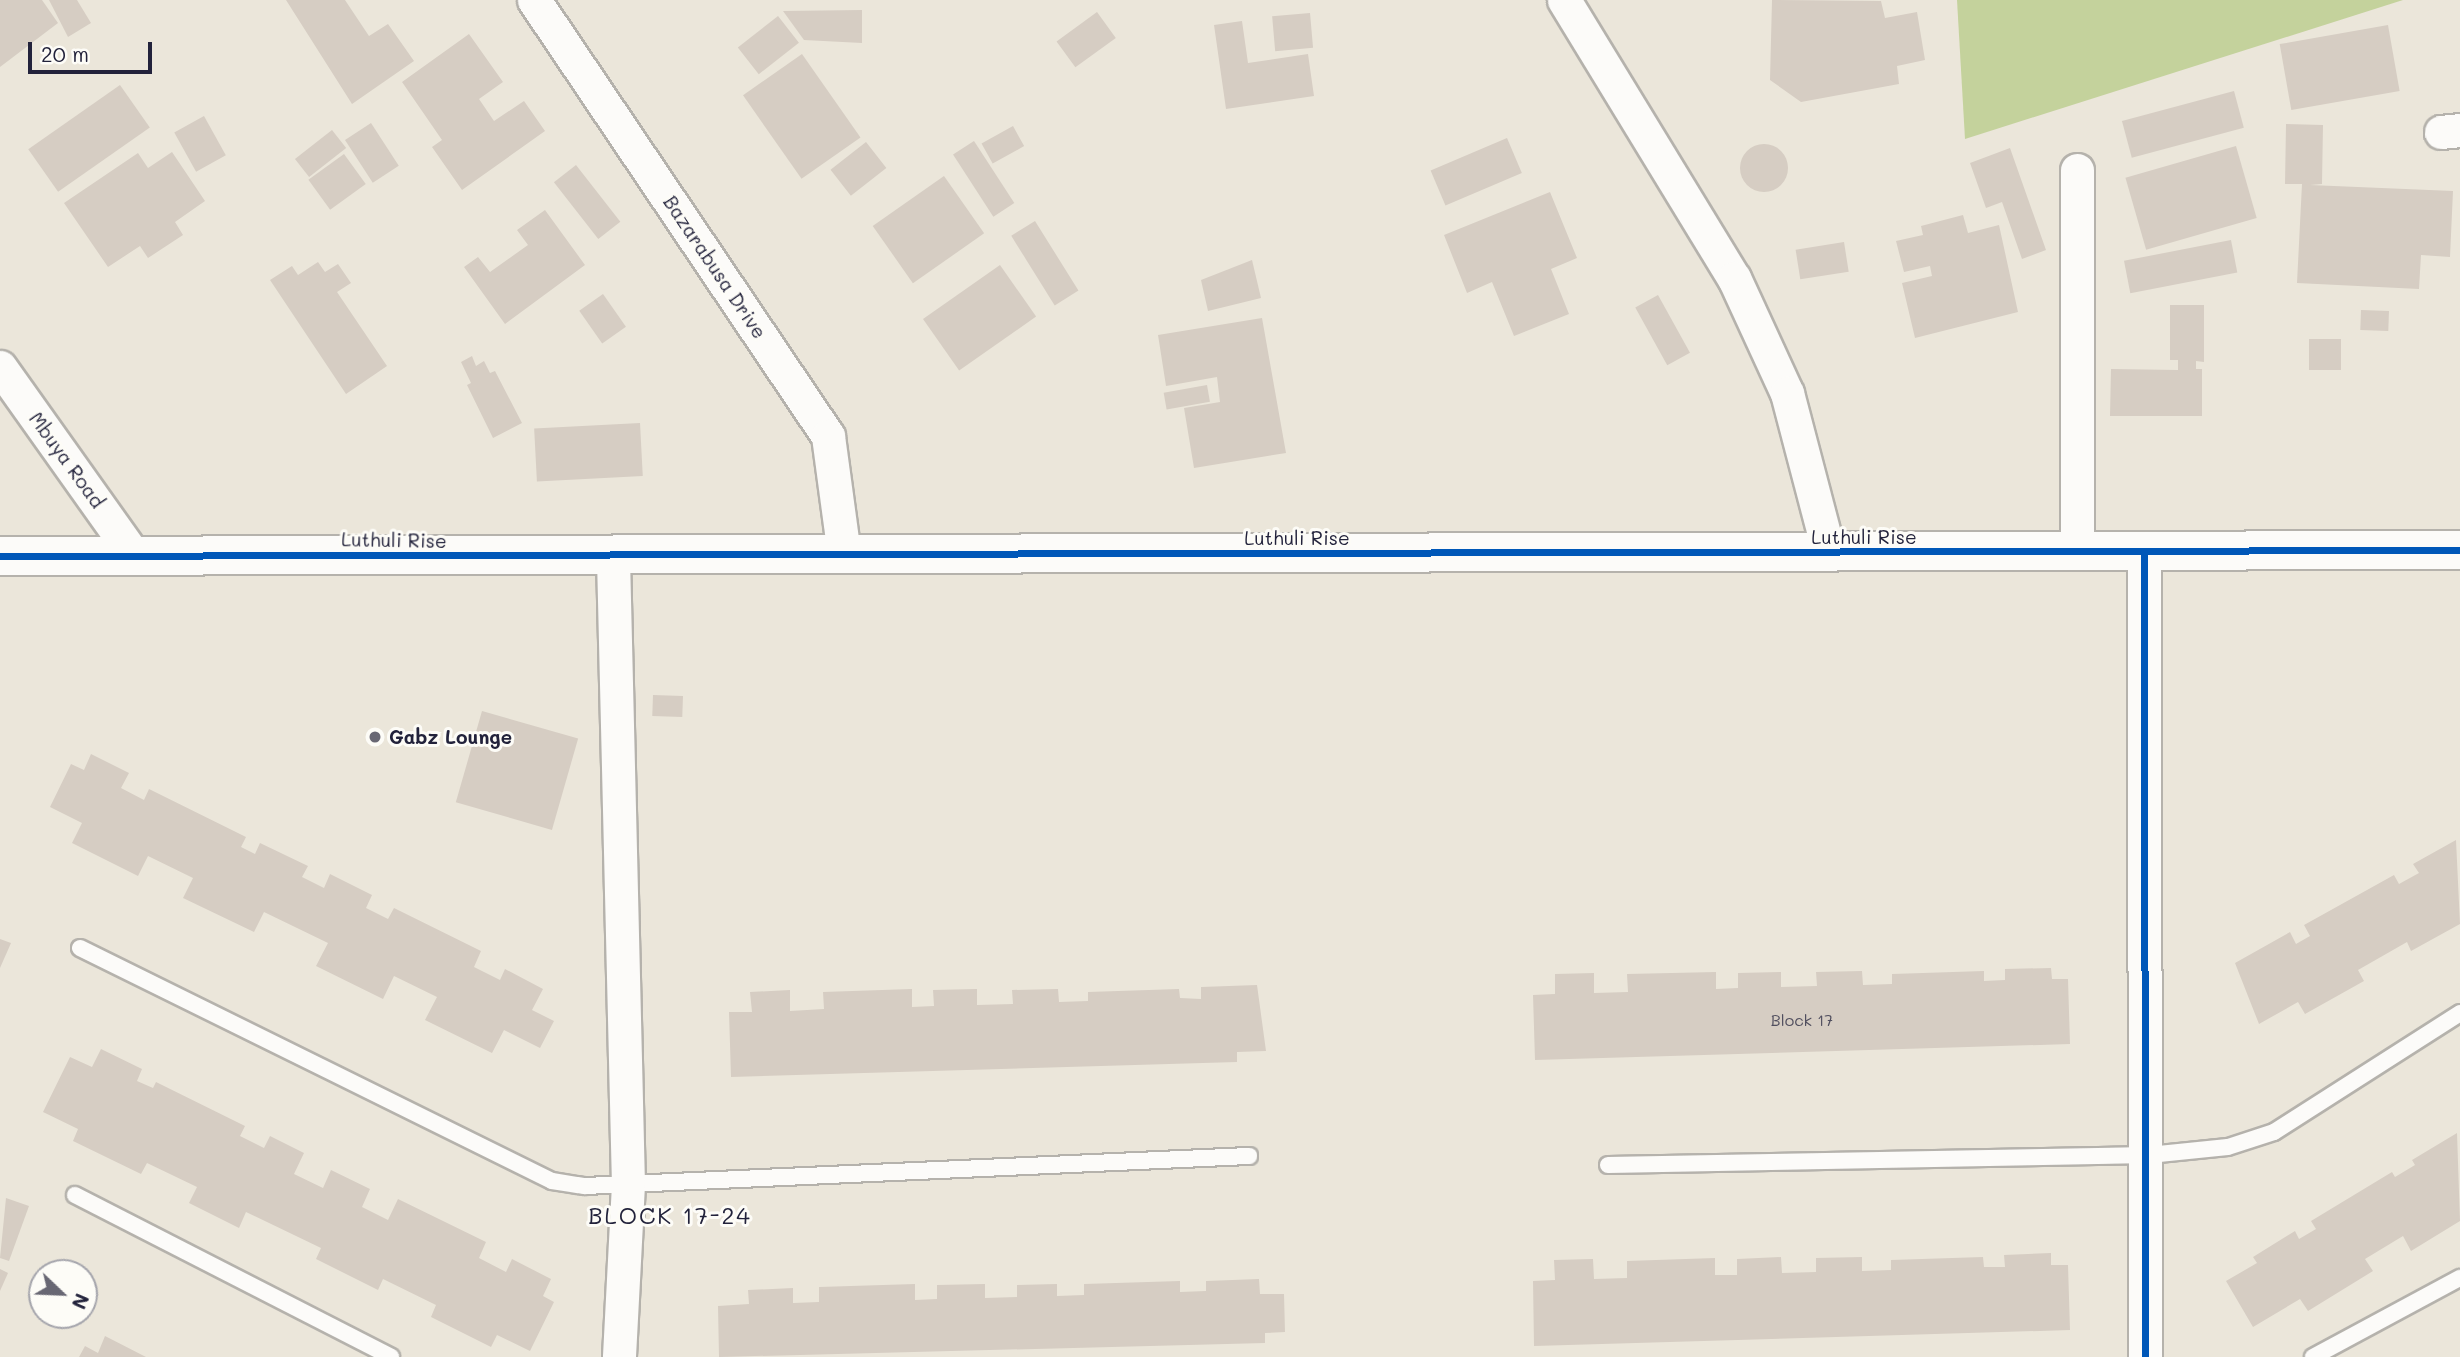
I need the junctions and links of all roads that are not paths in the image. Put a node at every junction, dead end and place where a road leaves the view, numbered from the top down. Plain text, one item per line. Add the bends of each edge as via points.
1 (534, 0) edge
2 (1564, 0) edge
3 (2077, 170) dead end
4 (0, 367) edge
5 (2460, 550) edge
6 (2144, 551) junction
7 (2077, 552) junction
8 (1829, 553) junction
9 (134, 554) junction
10 (844, 554) junction
11 (0, 556) edge
12 (612, 558) junction
13 (80, 948) dead end
14 (2460, 1013) edge
15 (2149, 1155) junction
16 (1249, 1156) dead end
17 (1608, 1165) dead end
18 (628, 1184) junction
19 (75, 1195) dead end
20 (2460, 1278) edge
21 (390, 1357) edge
22 (619, 1357) edge
23 (2145, 1357) edge
24 (2313, 1357) edge

1 - 10 street, Bazarabusa Drive via 828,436
2 - 8 street via 1734,278 1787,393
3 - 7 street
4 - 9 street, Mbuya Road
5 - 6 street, Luthuli Rise
6 - 7 street, Luthuli Rise
6 - 15 street
7 - 8 street, Luthuli Rise
8 - 10 street, Luthuli Rise
9 - 11 street, Luthuli Rise
9 - 12 street, Luthuli Rise
10 - 12 street, Luthuli Rise
12 - 18 street
13 - 18 lane via 552,1181
14 - 15 lane via 2274,1132 2228,1147
15 - 17 lane
15 - 23 street
16 - 18 lane
18 - 22 street
19 - 21 lane
20 - 24 lane

